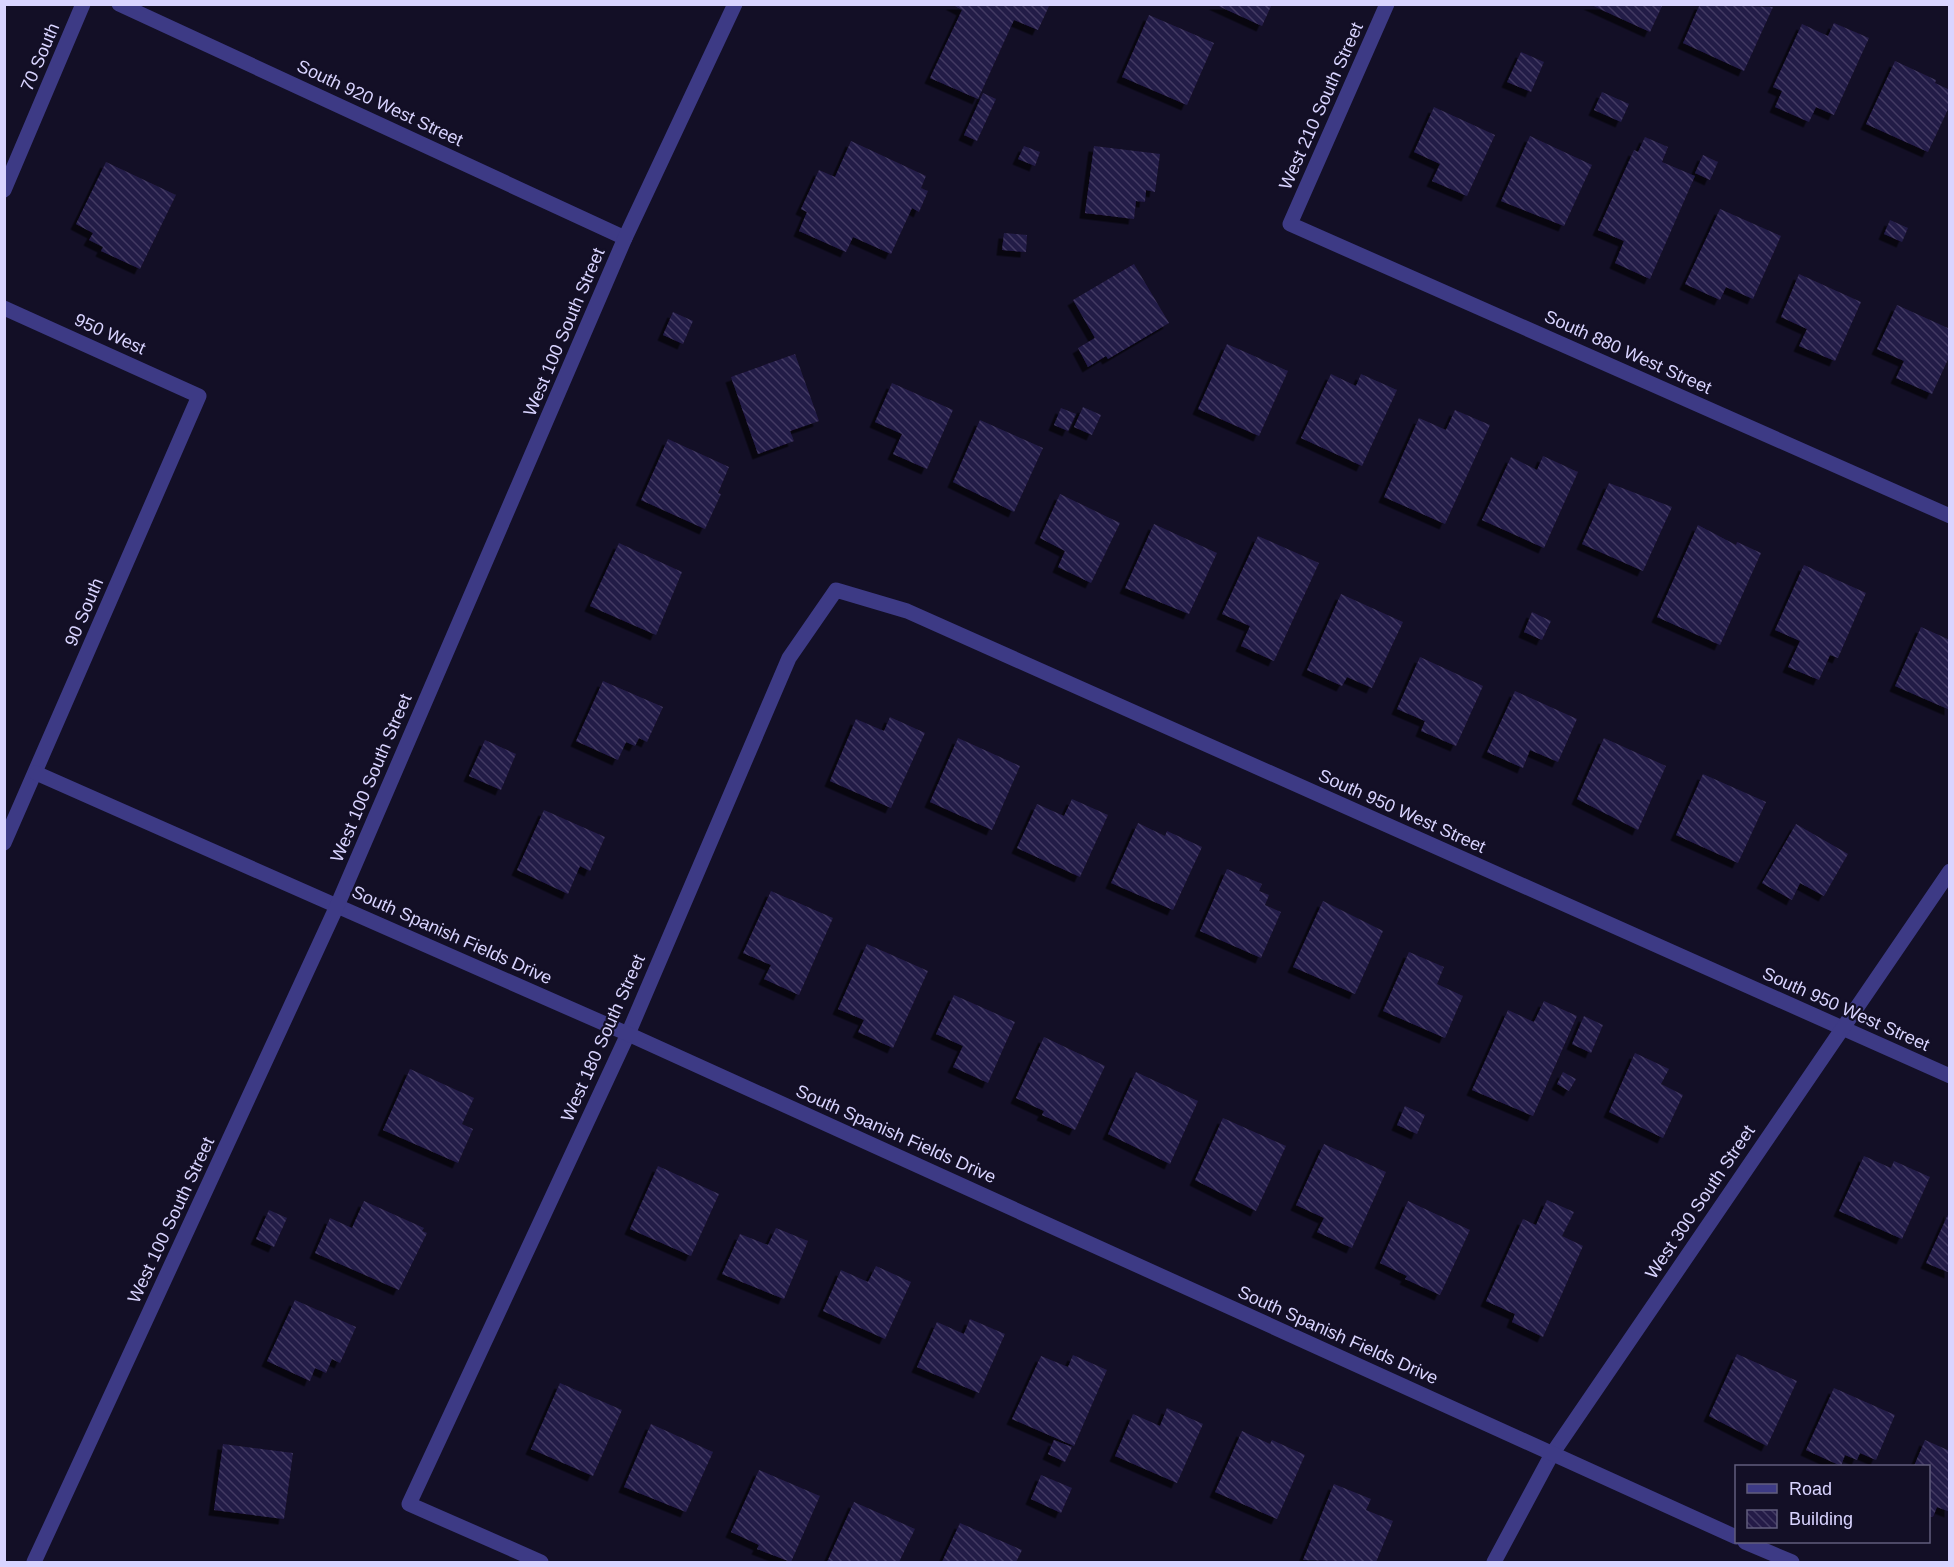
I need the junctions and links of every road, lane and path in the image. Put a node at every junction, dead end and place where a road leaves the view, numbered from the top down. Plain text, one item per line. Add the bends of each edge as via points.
1 (83, 4) edge
2 (119, 4) edge
3 (735, 4) edge
4 (1387, 4) edge
5 (4, 190) edge
6 (1290, 224) joint
7 (625, 238) junction
8 (4, 308) edge
9 (199, 396) joint
10 (1950, 516) edge
11 (836, 590) joint
12 (36, 773) junction
13 (4, 843) edge
14 (1950, 871) edge
15 (337, 906) junction
16 (1842, 1028) junction
17 (628, 1034) junction
18 (1950, 1076) edge
19 (1552, 1454) junction
20 (1735, 1537) edge
21 (1747, 1543) edge
22 (34, 1563) edge
23 (541, 1563) edge
24 (1494, 1563) edge
25 (1792, 1563) edge

1 - 5 street, 70 South
2 - 7 street, South 920 West Street
3 - 7 street, West 100 South Street
4 - 6 street, West 210 South Street
6 - 10 street, South 880 West Street
7 - 15 street, West 100 South Street
8 - 9 street, 950 West
9 - 12 street, 90 South
11 - 16 street, South 950 West Street via 907,611
11 - 17 street, West 180 South Street via 789,658
12 - 13 street, 90 South
12 - 15 street, South Spanish Fields Drive
14 - 16 street, West 300 South Street
15 - 17 street, South Spanish Fields Drive
15 - 22 street, West 100 South Street
16 - 18 street, South 950 West Street
16 - 19 street, West 300 South Street
17 - 19 street, South Spanish Fields Drive
17 - 23 street, West 180 South Street via 409,1504
19 - 20 street, South Spanish Fields Drive
19 - 24 street, West 300 South Street
21 - 25 street

